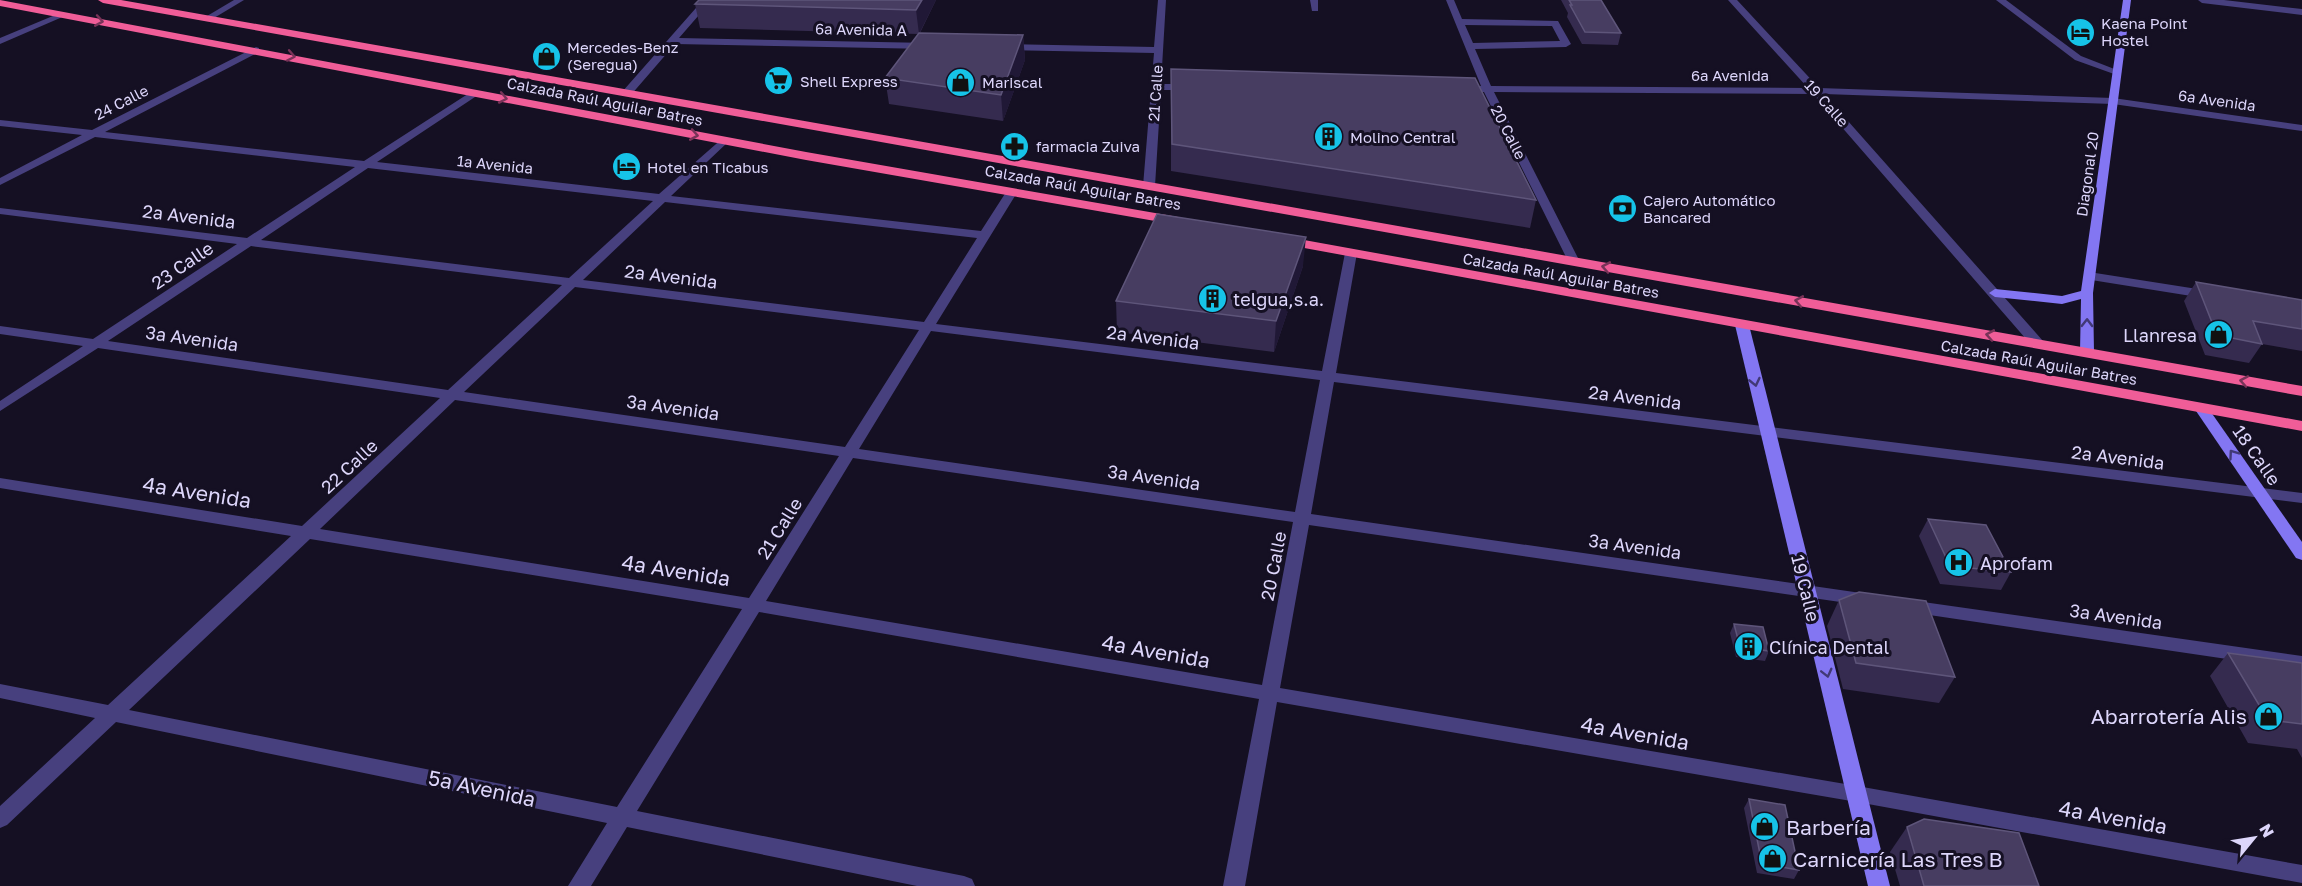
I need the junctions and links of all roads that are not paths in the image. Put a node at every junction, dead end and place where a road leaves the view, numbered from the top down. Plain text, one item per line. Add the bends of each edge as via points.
1 (103, 0) edge
2 (240, 0) edge
3 (708, 0) edge
4 (1162, 0) edge
5 (1450, 0) edge
6 (1732, 0) edge
7 (2000, 0) edge
8 (2127, 0) edge
9 (2202, 0) edge
10 (0, 3) edge
11 (2291, 11) junction
12 (2302, 12) edge
13 (63, 15) junction
14 (206, 19) junction
15 (1461, 22) junction
16 (2302, 23) edge
17 (0, 41) edge
18 (672, 41) junction
19 (946, 46) edge
20 (1471, 46) junction
21 (991, 47) edge
22 (256, 50) junction
23 (1158, 50) junction
24 (2117, 72) junction
25 (1155, 87) junction
26 (1203, 87) edge
27 (1451, 89) edge
28 (1487, 89) junction
29 (1816, 91) junction
30 (474, 93) junction
31 (626, 93) junction
32 (2113, 101) junction
33 (0, 123) edge
34 (2302, 128) edge
35 (94, 133) junction
36 (724, 140) junction
37 (366, 164) junction
38 (0, 182) edge
39 (1149, 186) junction
40 (1012, 191) junction
41 (663, 198) junction
42 (0, 211) edge
43 (1198, 225) edge
44 (986, 235) junction
45 (1269, 238) edge
46 (249, 242) junction
47 (1351, 253) junction
48 (1574, 262) junction
49 (2089, 276) junction
50 (573, 282) junction
51 (1995, 293) junction
52 (2087, 293) junction
53 (2219, 297) edge
54 (1742, 325) junction
55 (928, 327) junction
56 (0, 330) edge
57 (96, 344) junction
58 (2038, 344) junction
59 (2087, 352) junction
60 (1328, 376) junction
61 (2302, 391) edge
62 (452, 395) junction
63 (0, 407) edge
64 (2201, 408) junction
65 (2302, 426) edge
66 (1767, 431) junction
67 (850, 453) junction
68 (0, 483) edge
69 (2260, 493) junction
70 (2302, 498) edge
71 (1302, 518) junction
72 (305, 533) junction
73 (2302, 554) edge
74 (1806, 591) junction
75 (754, 605) junction
76 (2302, 663) edge
77 (0, 691) edge
78 (1269, 693) junction
79 (114, 713) junction
80 (1857, 794) junction
81 (622, 817) junction
82 (0, 819) edge
83 (2302, 874) edge
84 (579, 886) edge
85 (964, 886) edge
86 (1234, 886) edge
87 (1879, 886) edge

1 - 14 highway, Calzada Raúl Aguilar Batres
2 - 14 street
3 - 18 street
4 - 23 street, 21 Calle
5 - 15 street, 20 Calle
6 - 29 street, 19 Calle
7 - 24 street via 2078,58
8 - 24 street, Diagonal 20
9 - 11 street
10 - 13 highway, Calzada Raúl Aguilar Batres
11 - 12 street
11 - 16 street
13 - 17 street
13 -> 22 highway, Calzada Raúl Aguilar Batres
14 - 31 highway, Calzada Raúl Aguilar Batres
15 - 20 street, 20 Calle
15 - 20 street via 1555,23 1566,44
18 - 19 street, 6a Avenida A
18 - 31 street
20 - 28 street, 20 Calle
21 - 23 street
22 -> 30 highway, Calzada Raúl Aguilar Batres
22 - 35 street, 24 Calle
23 - 25 street, 21 Calle
24 - 32 street, Diagonal 20
25 - 26 street
25 - 39 street, 21 Calle
27 - 28 street, 6a Avenida
28 - 29 street, 6a Avenida
28 - 48 street, 20 Calle
29 - 32 street, 6a Avenida
29 - 51 street, 19 Calle
30 -> 36 highway, Calzada Raúl Aguilar Batres
30 - 37 street, 23 Calle
31 - 39 highway, Calzada Raúl Aguilar Batres
32 - 34 street, 6a Avenida
32 - 49 street, Diagonal 20
33 - 35 street, 1a Avenida
35 - 37 street, 1a Avenida
35 - 38 street, 24 Calle
36 - 40 highway, Calzada Raúl Aguilar Batres
36 - 41 street, 22 Calle
37 - 41 street, 1a Avenida
37 - 46 street, 23 Calle
39 - 48 highway, Calzada Raúl Aguilar Batres
40 - 43 highway, Calzada Raúl Aguilar Batres
40 - 44 street, 21 Calle
41 - 44 street, 1a Avenida
41 - 50 street, 22 Calle
42 - 46 street, 2a Avenida
44 - 55 street, 21 Calle
45 - 47 highway, Calzada Raúl Aguilar Batres
46 - 50 street, 2a Avenida
46 - 57 street, 23 Calle
47 - 54 highway, Calzada Raúl Aguilar Batres
47 - 60 street, 20 Calle
58 -> 48 highway, Calzada Raúl Aguilar Batres
49 - 52 street, Diagonal 20
49 - 53 street
50 - 55 street, 2a Avenida
50 - 62 street, 22 Calle
51 - 52 street via 2062,300
51 - 58 street, 19 Calle
59 -> 52 street, Diagonal 20
54 - 64 highway, Calzada Raúl Aguilar Batres
54 -> 66 street, 19 Calle
55 - 60 street, 2a Avenida
55 - 67 street, 21 Calle
56 - 57 street, 3a Avenida
57 - 62 street, 3a Avenida
57 - 63 street, 23 Calle
58 - 59 highway, Calzada Raúl Aguilar Batres
61 -> 59 highway, Calzada Raúl Aguilar Batres
60 - 66 street, 2a Avenida
60 - 71 street, 20 Calle
62 - 67 street, 3a Avenida
62 - 72 street, 22 Calle
64 - 65 highway, Calzada Raúl Aguilar Batres
69 -> 64 street, 18 Calle
66 - 69 street, 2a Avenida
66 - 74 street, 19 Calle
67 - 71 street, 3a Avenida
67 - 75 street, 21 Calle
68 - 72 street, 4a Avenida
69 - 70 street, 2a Avenida
69 - 73 street, 18 Calle
71 - 74 street, 3a Avenida
71 - 78 street, 20 Calle
72 - 75 street, 4a Avenida
72 - 79 street, 22 Calle
74 - 76 street, 3a Avenida
74 -> 80 street, 19 Calle
75 - 78 street, 4a Avenida
75 - 81 street, 21 Calle
77 - 79 street, 5a Avenida
78 - 80 street, 4a Avenida
78 - 86 street, 20 Calle
79 - 81 street, 5a Avenida
79 - 82 street, 22 Calle
80 - 83 street, 4a Avenida
80 - 87 street, 19 Calle
81 - 84 street, 21 Calle
81 - 85 street, 5a Avenida

